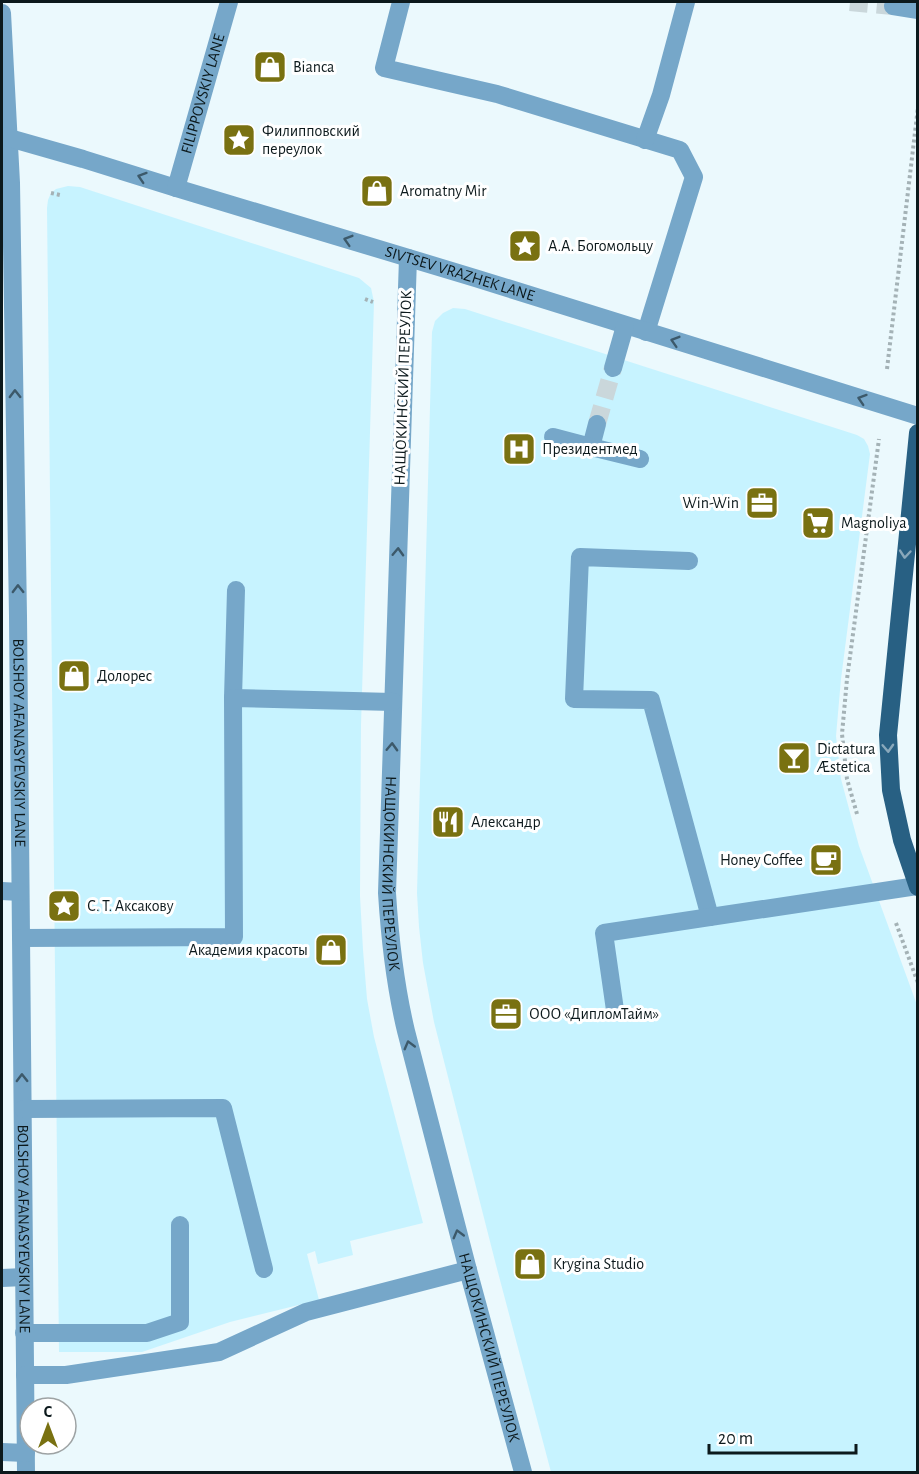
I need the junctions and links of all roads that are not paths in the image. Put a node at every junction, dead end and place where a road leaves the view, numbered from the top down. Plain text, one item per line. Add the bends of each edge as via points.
1 (229, 2) edge
2 (401, 2) edge
3 (686, 2) edge
4 (893, 6) dead end
5 (918, 10) edge
6 (2, 13) edge
7 (5, 137) edge
8 (645, 140) junction
9 (176, 188) junction
10 (408, 258) junction
11 (625, 326) junction
12 (646, 332) junction
13 (613, 368) tunnel mouth
14 (918, 416) edge
15 (597, 424) tunnel mouth
16 (918, 433) edge
17 (553, 437) dead end
18 (591, 447) junction
19 (640, 459) dead end
20 (689, 561) dead end
21 (236, 590) dead end
22 (10, 615) edge
23 (233, 698) junction
24 (393, 702) junction
25 (10, 738) edge
26 (917, 886) edge
27 (2, 891) edge
28 (21, 892) junction
29 (710, 917) junction
30 (21, 938) junction
31 (615, 1010) dead end
32 (23, 1110) junction
33 (180, 1225) dead end
34 (264, 1269) dead end
35 (468, 1270) junction
36 (24, 1277) junction
37 (2, 1278) edge
38 (24, 1333) junction
39 (25, 1375) junction
40 (25, 1396) edge
41 (2, 1452) edge
42 (18, 1453) edge
43 (26, 1456) edge
44 (26, 1473) edge
45 (523, 1473) edge

1 - 9 street, FILIPPOVSKIY LANE
2 - 8 street via 384,68 497,94
3 - 8 street
4 - 5 street
6 - 7 street, BOLSHOY AFANASYEVSKIY LANE
9 -> 7 street, SIVTSEV VRAZHEK LANE
22 -> 7 street, BOLSHOY AFANASYEVSKIY LANE via 11,183
8 - 12 street via 680,150 694,177
10 -> 9 street, SIVTSEV VRAZHEK LANE
10 - 11 street, SIVTSEV VRAZHEK LANE
24 -> 10 street, НАЩОКИНСКИЙ ПЕРЕУЛОК
11 - 12 street, SIVTSEV VRAZHEK LANE
11 - 13 street
14 -> 12 street, SIVTSEV VRAZHEK LANE
15 - 18 street
16 -> 26 main road via 888,735 891,790
17 - 18 street
18 - 19 street
20 - 29 street via 580,557 574,699 651,700
21 - 23 street
22 - 25 street, BOLSHOY AFANASYEVSKIY LANE
23 - 24 street
23 - 30 street via 234,938
35 -> 24 street, НАЩОКИНСКИЙ ПЕРЕУЛОК via 406,1031 391,948 387,893
25 - 28 street, BOLSHOY AFANASYEVSKIY LANE
26 - 29 street
27 - 28 street
28 - 30 street, BOLSHOY AFANASYEVSKIY LANE
29 - 31 street via 603,933
32 -> 30 street, BOLSHOY AFANASYEVSKIY LANE
32 - 34 street via 223,1108
32 - 36 street, BOLSHOY AFANASYEVSKIY LANE
33 - 38 street via 180,1322 147,1333
35 - 39 street via 306,1312 219,1352 66,1375
35 - 45 street, НАЩОКИНСКИЙ ПЕРЕУЛОК
36 - 37 street
36 - 38 street, BOLSHOY AFANASYEVSKIY LANE
38 - 39 street, BOLSHOY AFANASYEVSKIY LANE
39 - 40 street, BOLSHOY AFANASYEVSKIY LANE
41 - 42 street
43 - 44 street, BOLSHOY AFANASYEVSKIY LANE

